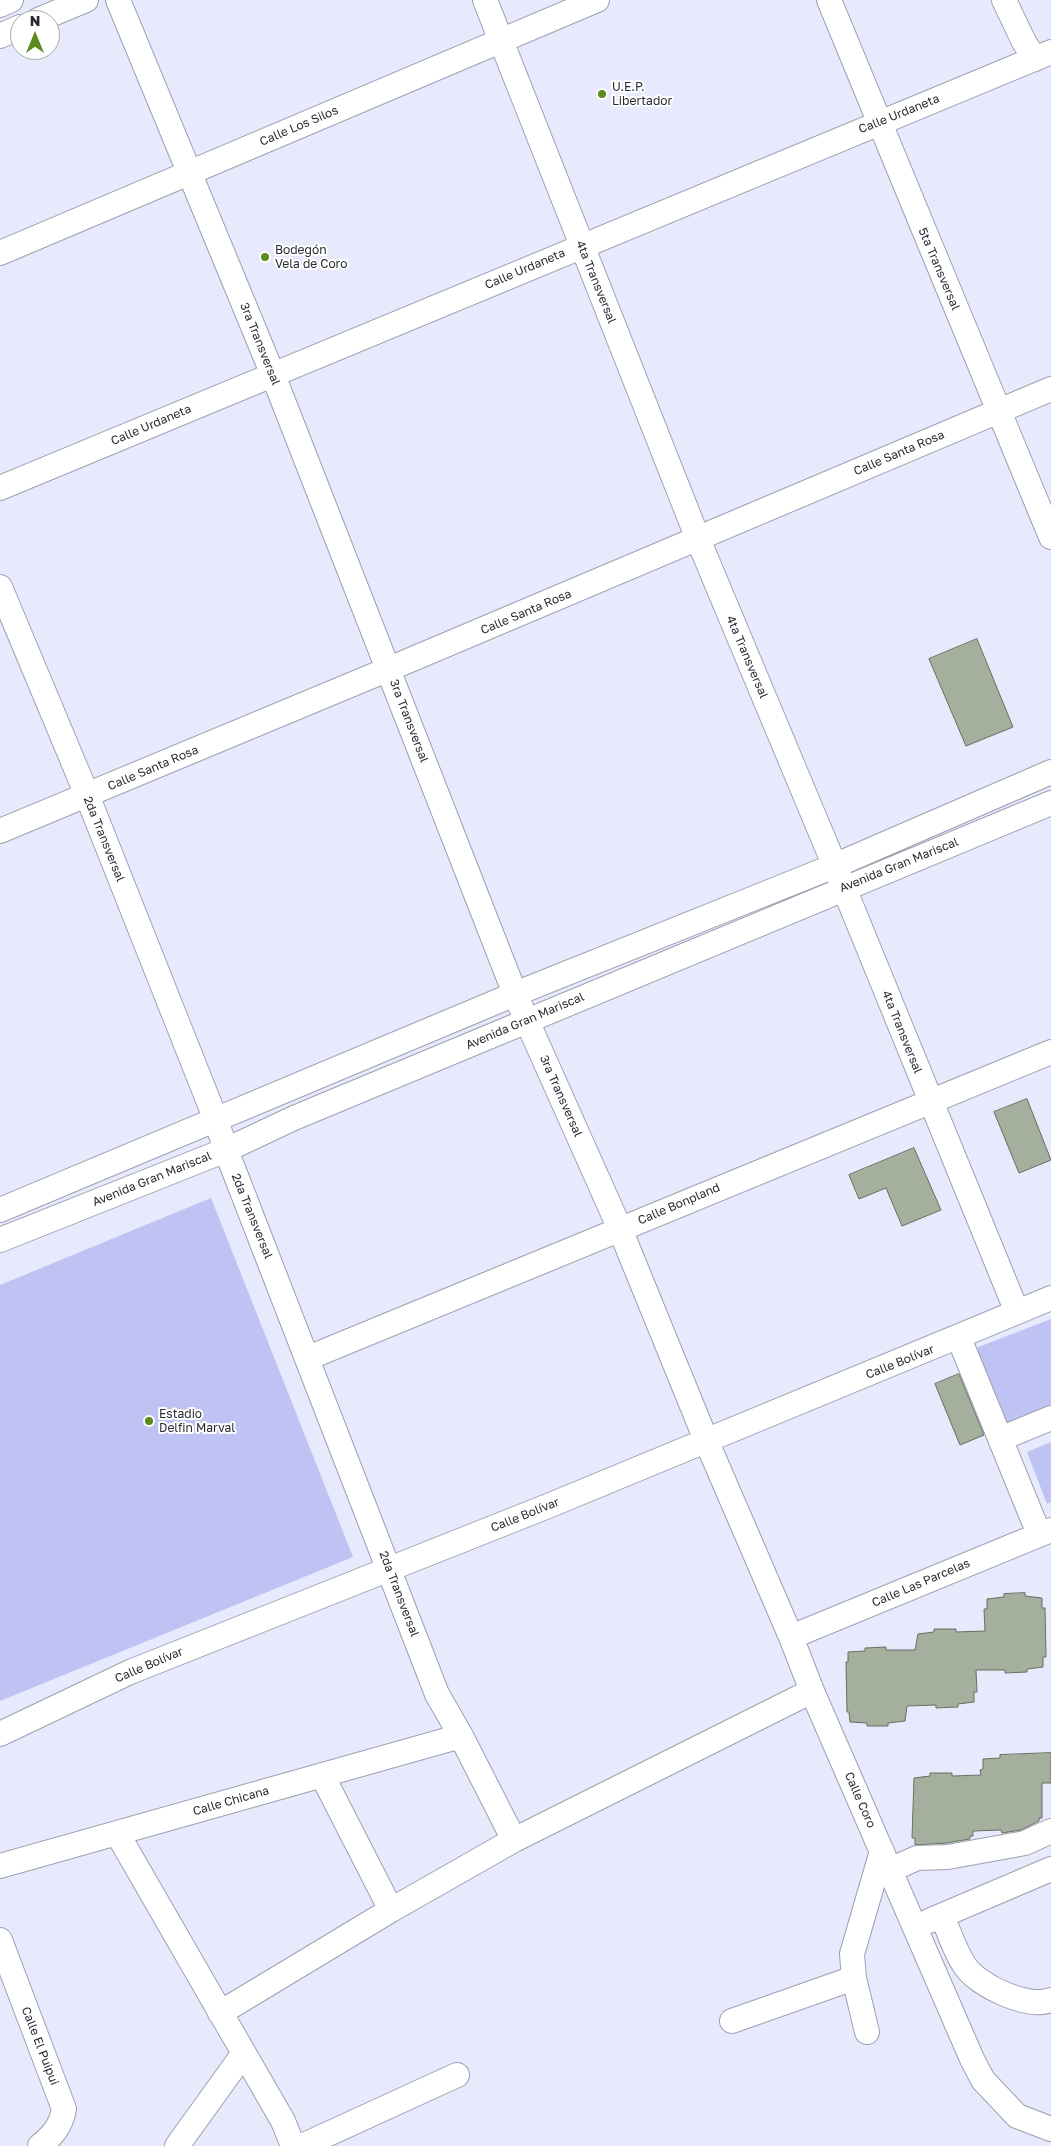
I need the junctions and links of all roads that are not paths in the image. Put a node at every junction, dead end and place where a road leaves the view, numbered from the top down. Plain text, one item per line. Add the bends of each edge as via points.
1 (11, 0) edge
2 (86, 0) edge
3 (118, 0) edge
4 (484, 0) edge
5 (597, 0) edge
6 (829, 0) edge
7 (1004, 0) edge
8 (0, 4) edge
9 (60, 11) edge
10 (500, 41) junction
11 (1043, 56) edge
12 (878, 123) junction
13 (189, 173) junction
14 (581, 246) junction
15 (0, 253) edge
16 (273, 375) junction
17 (1051, 389) edge
18 (998, 411) junction
19 (0, 488) edge
20 (1051, 537) edge
21 (698, 539) junction
22 (0, 587) edge
23 (389, 669) junction
24 (1051, 772) edge
25 (87, 795) junction
26 (1051, 803) edge
27 (0, 831) edge
28 (834, 866) junction
29 (844, 888) junction
30 (515, 994) junction
31 (527, 1021) junction
32 (1051, 1052) edge
33 (930, 1100) junction
34 (216, 1120) junction
35 (226, 1150) junction
36 (0, 1210) edge
37 (620, 1229) junction
38 (0, 1240) edge
39 (1051, 1299) edge
40 (1017, 1312) junction
41 (958, 1338) junction
42 (308, 1358) junction
43 (1051, 1418) edge
44 (1000, 1439) junction
45 (706, 1440) junction
46 (1045, 1532) edge
47 (389, 1568) junction
48 (791, 1637) junction
49 (812, 1691) junction
50 (0, 1734) edge
51 (461, 1736) junction
52 (322, 1775) junction
53 (1051, 1832) edge
54 (117, 1833) junction
55 (514, 1840) junction
56 (886, 1860) junction
57 (0, 1866) edge
58 (1051, 1869) edge
59 (391, 1910) junction
60 (942, 1917) junction
61 (915, 1926) junction
62 (0, 1940) edge
63 (854, 1978) junction
64 (1051, 2000) edge
65 (220, 2013) junction
66 (732, 2021) dead end
67 (867, 2032) dead end
68 (244, 2052) junction
69 (457, 2075) dead end
70 (1051, 2129) edge
71 (40, 2146) edge
72 (177, 2146) edge
73 (293, 2146) edge
74 (302, 2146) edge

1 - 8 street
2 - 9 street
3 - 13 street, 3ra Transversal
4 - 10 street, 4ta Transversal
5 - 10 street, Calle Los Silos
6 - 12 street, 5ta Transversal
7 - 11 street via 1024,42
10 - 13 street, Calle Los Silos
10 - 14 street, 4ta Transversal
11 - 12 street, Calle Urdaneta
12 - 14 street, Calle Urdaneta
12 - 18 street, 5ta Transversal
13 - 15 street, Calle Los Silos
13 - 16 street, 3ra Transversal
14 - 16 street, Calle Urdaneta
14 - 21 street, 4ta Transversal
16 - 19 street, Calle Urdaneta
16 - 23 street, 3ra Transversal
17 - 18 street, Calle Santa Rosa
18 - 20 street, 5ta Transversal
18 - 21 street, Calle Santa Rosa
21 - 23 street, Calle Santa Rosa
21 - 28 street, 4ta Transversal
22 - 25 street, 2da Transversal
23 - 25 street, Calle Santa Rosa
23 - 30 street, 3ra Transversal
24 - 28 street, Avenida Gran Mariscal
25 - 27 street, Calle Santa Rosa
25 - 34 street, 2da Transversal
26 - 29 street, Avenida Gran Mariscal
28 - 29 street, 4ta Transversal
28 - 30 street, Avenida Gran Mariscal
29 - 31 street, Avenida Gran Mariscal
29 - 33 street, 4ta Transversal
30 - 31 street, 3ra Transversal
30 - 34 street, Avenida Gran Mariscal
31 - 35 street, Avenida Gran Mariscal via 294,1118
31 - 37 street, 3ra Transversal
32 - 33 street, Calle Bonpland
33 - 37 street, Calle Bonpland
33 - 40 street, 4ta Transversal
34 - 35 street, 2da Transversal
34 - 36 street, Avenida Gran Mariscal
35 - 38 street, Avenida Gran Mariscal
35 - 42 street, 2da Transversal
37 - 42 street, Calle Bonpland
37 - 45 street, 3ra Transversal
39 - 40 street, Calle Bolívar
40 - 41 street, Calle Bolívar
41 - 44 street
41 - 45 street, Calle Bolívar
42 - 47 street, 2da Transversal
43 - 44 street
44 - 46 street
45 - 47 street, Calle Bolívar
45 - 48 street, Calle Coro
46 - 48 street, Calle Las Parcelas
47 - 50 street, Calle Bolívar via 130,1672
47 - 51 street, 2da Transversal via 437,1694
48 - 49 street, Calle Coro
49 - 55 street
49 - 56 street, Calle Coro
51 - 52 street, Calle Chicana
51 - 55 street, 2da Transversal
52 - 54 street, Calle Chicana
52 - 59 street
53 - 56 street via 1025,1843 948,1857
54 - 57 street, Calle Chicana
54 - 65 street
55 - 59 street
56 - 61 street, Calle Coro
56 - 63 street via 852,1954
58 - 60 street
59 - 65 street
60 - 61 street
60 - 64 street via 965,1967 992,1990 1021,2000
61 - 70 street, Calle Coro via 983,2080 1017,2116
62 - 71 street, Calle El Puipui via 64,2109 62,2122
63 - 66 street
63 - 67 street
65 - 68 street
68 - 72 street
68 - 73 street via 283,2121
69 - 74 street

